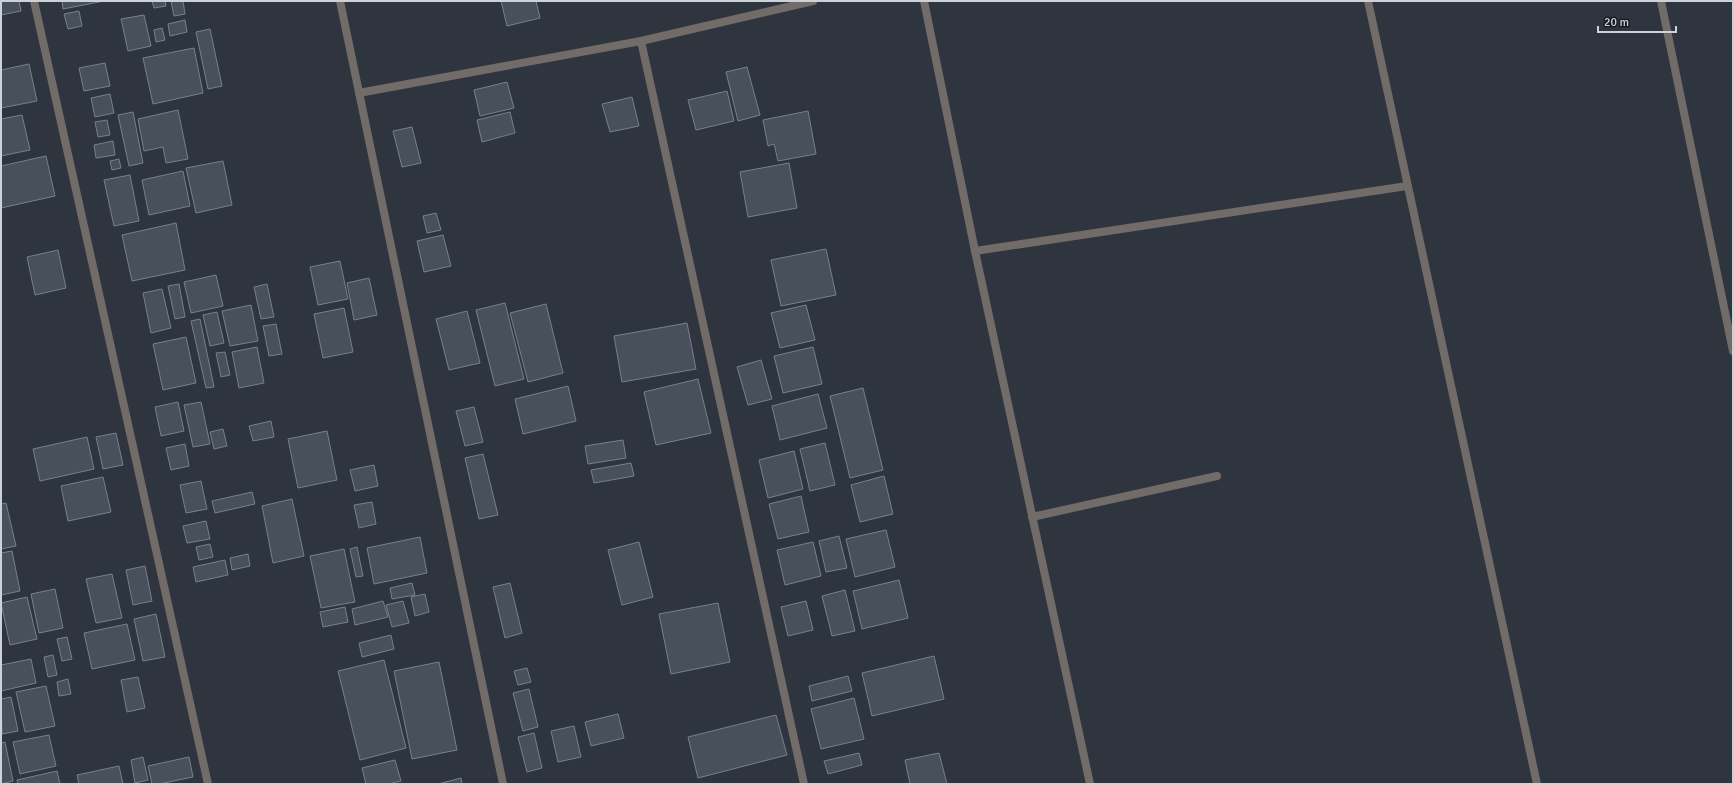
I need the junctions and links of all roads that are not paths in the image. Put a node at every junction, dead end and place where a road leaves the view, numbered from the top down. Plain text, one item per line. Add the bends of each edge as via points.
1 (34, 1) edge
2 (340, 1) edge
3 (813, 1) edge
4 (924, 1) edge
5 (1368, 1) edge
6 (1661, 1) edge
7 (641, 41) junction
8 (359, 93) junction
9 (1408, 186) junction
10 (975, 251) junction
11 (1733, 351) edge
12 (1218, 476) dead end
13 (1032, 516) junction
14 (208, 784) edge
15 (503, 784) edge
16 (804, 784) edge
17 (1090, 784) edge
18 (1537, 784) edge

1 - 14 street
2 - 8 street
3 - 7 street
4 - 10 street
5 - 9 street
6 - 11 street
7 - 8 street
7 - 16 street
8 - 15 street
9 - 10 street
9 - 18 street
10 - 13 street
12 - 13 street
13 - 17 street

